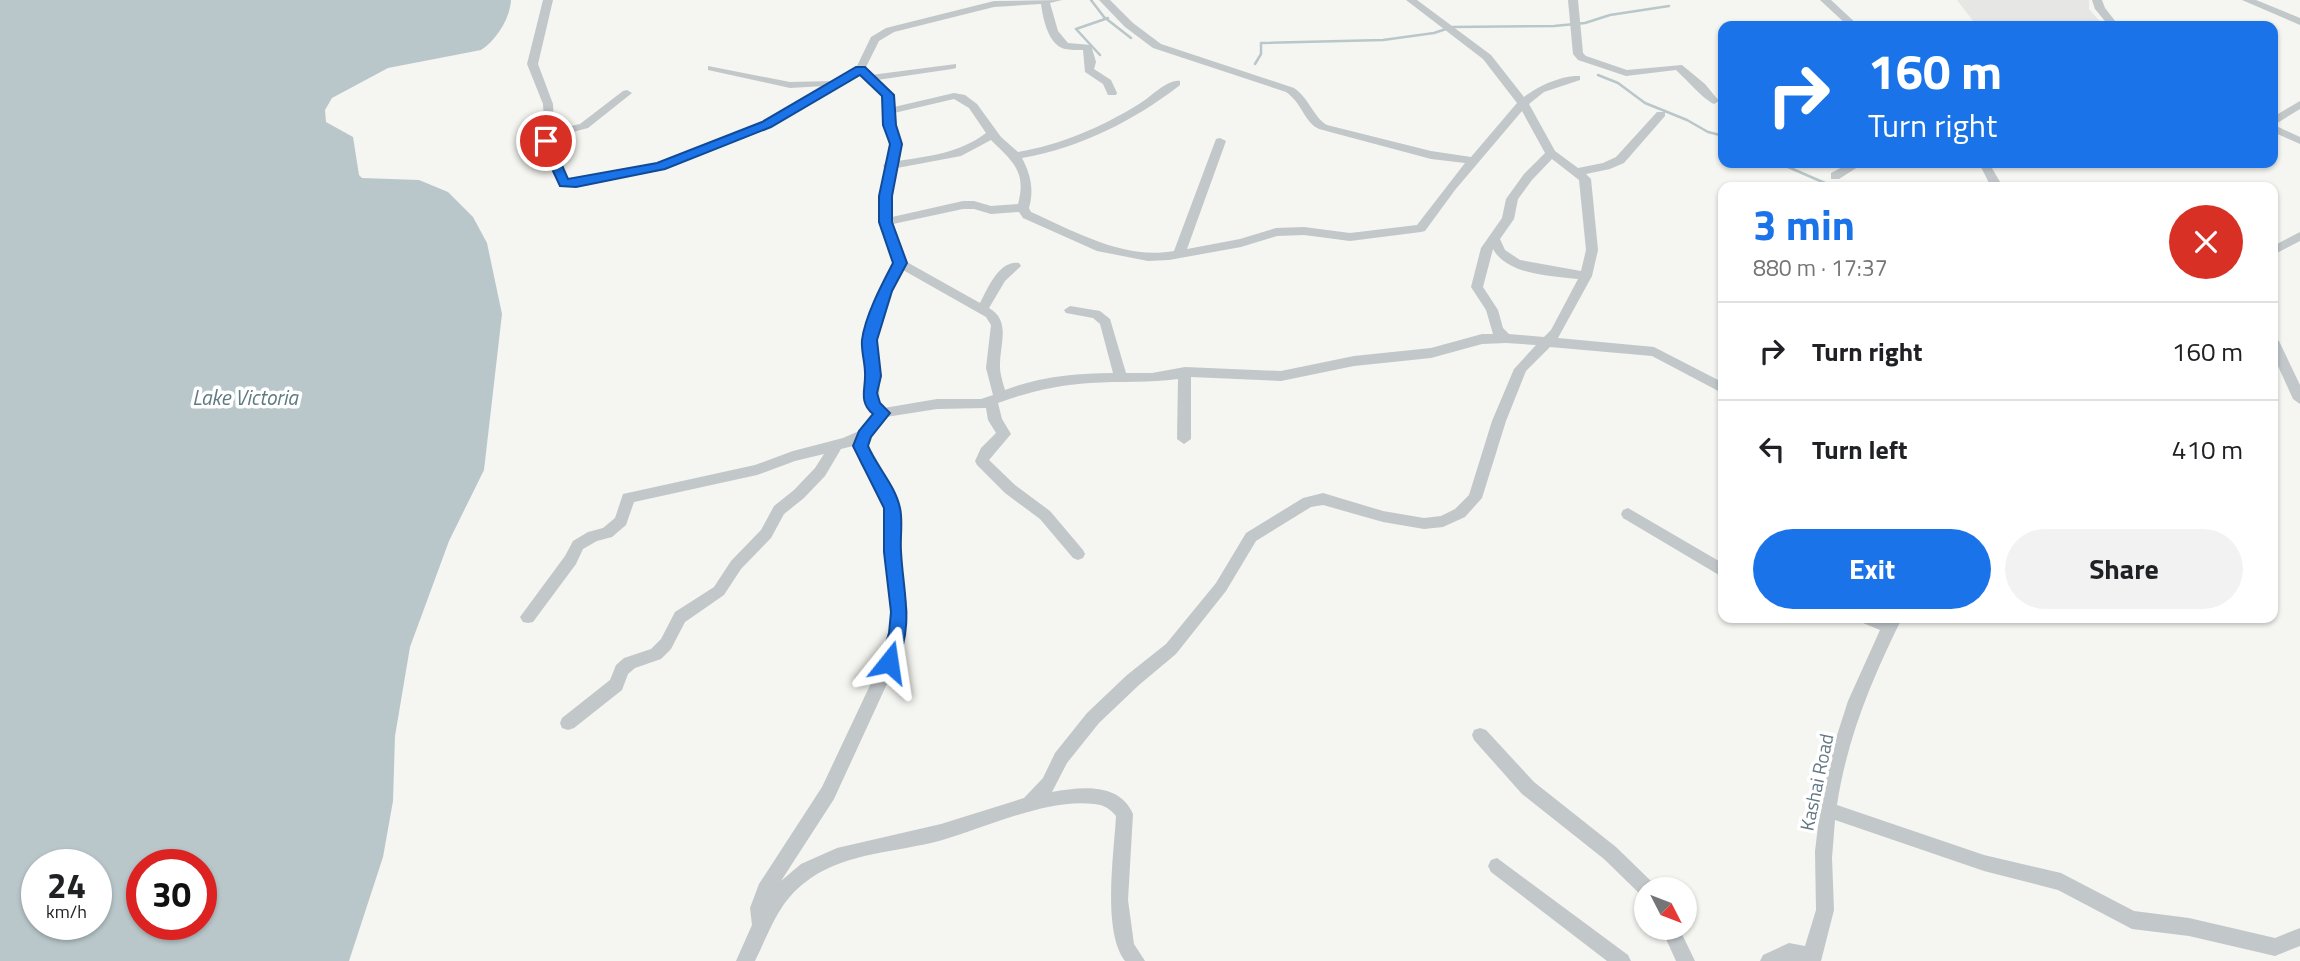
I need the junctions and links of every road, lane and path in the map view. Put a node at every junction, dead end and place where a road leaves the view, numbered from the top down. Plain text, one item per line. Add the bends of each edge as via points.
1 (548, 0) edge
2 (1057, 0) edge
3 (1104, 0) edge
4 (1411, 0) edge
5 (1573, 0) edge
6 (1825, 0) edge
7 (2097, 0) edge
8 (2247, 0) edge
9 (1045, 1) edge
10 (980, 3) edge
11 (1848, 21) edge
12 (2110, 21) edge
13 (2300, 22) edge
14 (952, 66) dead end
15 (712, 68) dead end
16 (865, 74) junction
17 (1576, 78) dead end
18 (838, 82) junction
19 (1176, 83) dead end
20 (627, 93) dead end
21 (1112, 93) dead end
22 (1714, 101) dead end
23 (1523, 103) junction
24 (2300, 104) edge
25 (890, 111) junction
26 (1661, 114) dead end
27 (2278, 119) edge
28 (2278, 130) edge
29 (992, 134) junction
30 (546, 135) junction
31 (1220, 141) dead end
32 (2300, 141) edge
33 (1551, 153) junction
34 (1015, 156) junction
35 (1475, 161) junction
36 (889, 166) junction
37 (1849, 168) edge
38 (1577, 172) junction
39 (1835, 176) dead end
40 (1023, 208) junction
41 (886, 222) junction
42 (2300, 236) edge
43 (1494, 239) junction
44 (2278, 248) edge
45 (1179, 254) junction
46 (900, 263) junction
47 (1015, 266) dead end
48 (1586, 276) junction
49 (982, 310) junction
50 (1070, 310) dead end
51 (1506, 338) junction
52 (1545, 344) junction
53 (2278, 352) edge
54 (1185, 372) junction
55 (1121, 377) junction
56 (1718, 386) edge
57 (995, 399) junction
58 (2300, 399) edge
59 (882, 413) junction
60 (864, 435) junction
61 (1184, 439) dead end
62 (837, 445) junction
63 (1628, 514) dead end
64 (1078, 554) dead end
65 (1718, 568) edge
66 (528, 617) dead end
67 (1891, 623) edge
68 (568, 723) dead end
69 (1480, 735) dead end
70 (1030, 803) junction
71 (1828, 810) junction
72 (1497, 866) dead end
73 (1634, 877) edge
74 (761, 925) junction
75 (2300, 937) edge
76 (1676, 940) edge
77 (1812, 959) edge
78 (745, 961) edge
79 (1136, 961) edge
80 (1622, 961) edge
81 (1686, 961) edge
82 (1769, 961) edge

1 - 30 street via 533,59 534,73 548,103
2 - 9 street
3 - 35 street via 1157,46 1290,90 1323,127 1431,155
4 - 23 street via 1487,57
5 - 22 street via 1582,58 1626,73 1678,67
6 - 11 street
7 - 12 street
8 - 13 street
9 - 10 street
9 - 21 street via 1057,38 1065,46 1087,47 1088,67 1107,82
10 - 16 street via 890,30 875,39
14 - 16 street
15 - 18 street via 790,85
16 - 18 street
16 - 25 street via 888,95
17 - 23 street via 1540,90
18 - 30 street via 766,124 660,167 576,183 564,183 550,157
19 - 34 street via 1129,115
20 - 30 street via 584,126
23 - 33 street
23 - 35 street
24 - 27 street
25 - 29 street via 962,97
25 - 36 street via 896,144
26 - 38 street via 1620,160
28 - 32 street
29 - 34 street
29 - 36 street via 961,152
31 - 45 street
33 - 38 street
33 - 43 street via 1512,199 1508,219
34 - 40 street via 1027,188
35 - 45 street via 1416,230 1350,237 1304,230 1276,232
36 - 41 street
37 - 39 street
38 - 48 street via 1585,179 1591,221 1592,250
40 - 41 street via 991,210 963,205
40 - 45 street via 1036,220 1108,250 1148,257
41 - 46 street
42 - 44 street
43 - 48 street via 1500,253 1509,259
43 - 51 street via 1487,248 1477,287 1492,310 1497,331
46 - 49 street
46 - 59 street via 869,340 870,393 873,406
47 - 49 street via 999,278
48 - 52 street via 1561,325
49 - 57 street via 997,325
50 - 55 street via 1096,314 1106,322
51 - 52 street
51 - 54 street via 1482,339 1432,354 1354,360 1281,376
52 - 56 street via 1654,352
52 - 70 street via 1521,369 1468,508 1444,523 1430,525 1323,499 1308,502 1266,526 1251,537 1220,587 1171,649 1093,718
53 - 58 street
54 - 55 street
54 - 61 street
55 - 57 street via 1034,386
57 - 59 street via 974,406 937,404
57 - 64 street via 995,419 1004,434 982,461 1045,515
59 - 60 street
60 - 62 street
60 - 74 street via 863,455 892,508 900,612 897,633 889,662 828,793 765,890
62 - 66 street via 757,470 628,498 621,522 578,545
62 - 68 street via 820,472 779,510 766,534 719,591 680,617 656,654 630,663 616,685
63 - 65 street
67 - 71 street, Kashai Road via 1856,705
69 - 73 street via 1528,788
70 - 74 street via 807,870 771,906
70 - 79 street via 1096,796 1115,798 1122,806 1119,900 1126,948
71 - 75 street via 1983,863 2061,882 2132,920 2189,927 2275,947
71 - 77 street, Kashai Road via 1825,911
72 - 80 street
74 - 78 street
76 - 81 street
77 - 82 street via 1789,952

